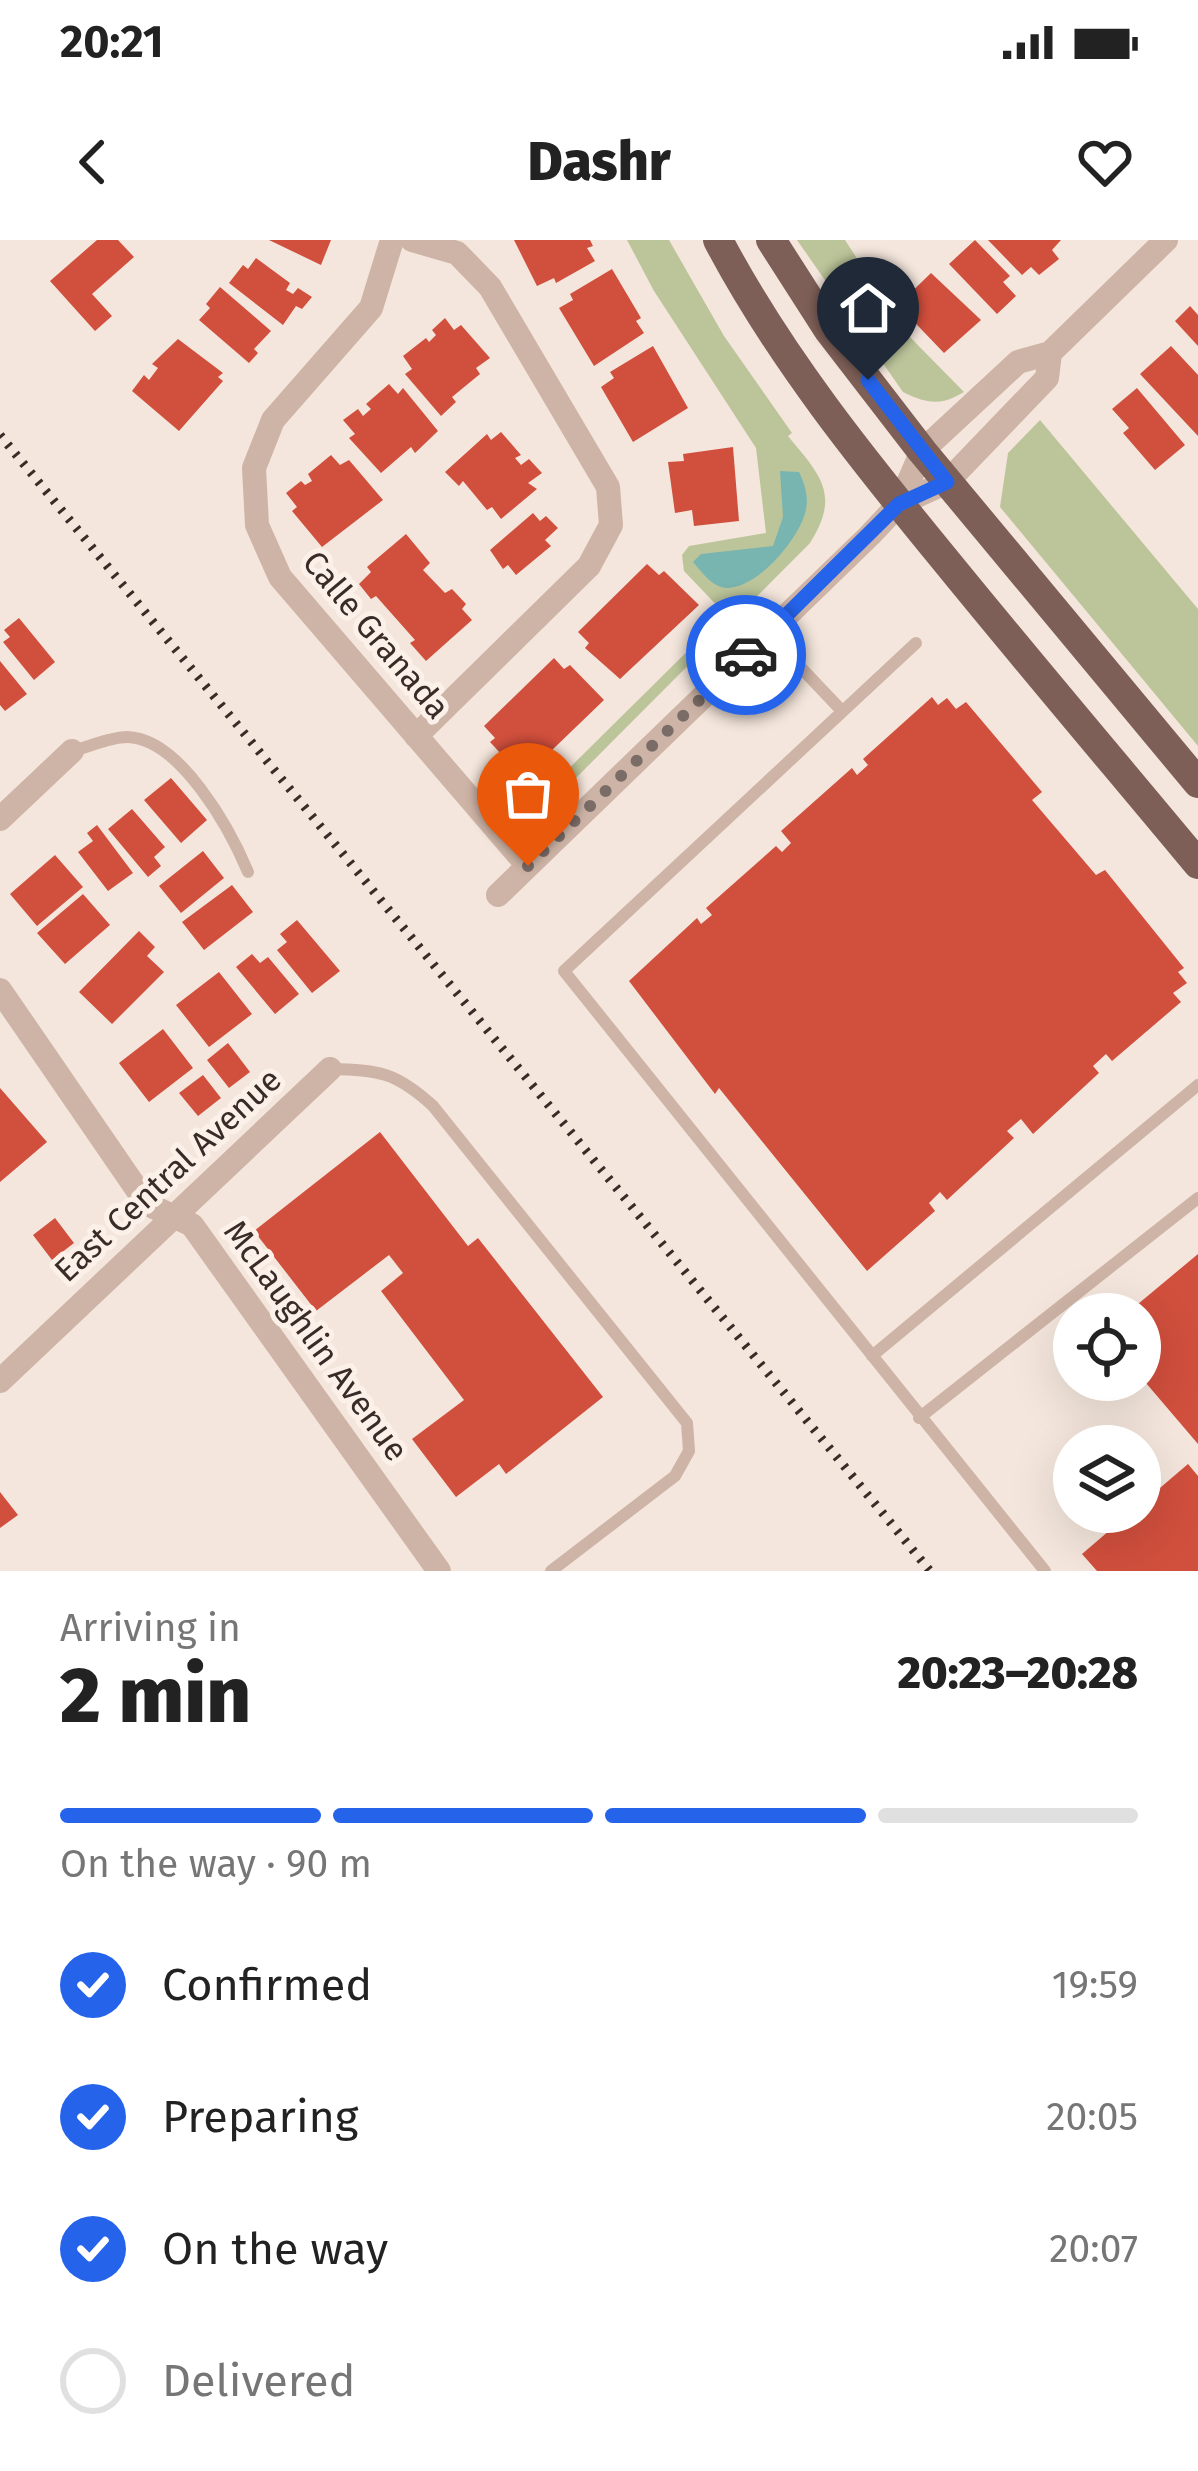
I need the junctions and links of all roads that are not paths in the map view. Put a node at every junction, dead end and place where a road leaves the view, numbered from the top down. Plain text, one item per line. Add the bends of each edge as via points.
1 (392, 240) edge
2 (412, 240) edge
3 (718, 240) edge
4 (771, 240) edge
5 (1166, 240) edge
6 (1050, 353) junction
7 (922, 451) junction
8 (947, 482) junction
9 (899, 504) junction
10 (769, 634) junction
11 (916, 643) dead end
12 (842, 711) junction
13 (416, 736) junction
14 (73, 751) joint
15 (1198, 783) edge
16 (0, 819) edge
17 (1198, 864) edge
18 (528, 866) junction
19 (248, 872) dead end
20 (498, 895) dead end
21 (0, 990) edge
22 (330, 1069) joint
23 (1198, 1085) edge
24 (1198, 1198) edge
25 (171, 1215) junction
26 (872, 1356) junction
27 (4, 1368) edge
28 (920, 1418) junction
29 (440, 1571) edge
30 (551, 1571) edge
31 (1045, 1571) edge

1 - 13 street, Calle Granada via 371,308 273,420 254,468 257,525 280,577
2 - 13 street via 458,253 490,287 608,488 611,525 589,566
3 - 9 main road via 789,357
4 - 7 main road
5 - 6 street
6 - 7 street via 1018,362
6 - 8 street via 1047,378
7 - 8 main road
7 - 9 street
8 - 9 street
8 - 15 main road
9 - 10 street
9 - 17 main road
10 - 12 lane
10 - 18 street
11 - 12 lane
12 - 26 lane via 564,970
13 - 18 street, Calle Granada
14 - 16 street
14 - 19 lane via 127,737 158,745 219,816
18 - 20 street
21 - 25 street, McLaughlin Avenue via 147,1204
22 - 25 street, East Central Avenue
22 - 30 lane via 404,1080 433,1106 687,1424 689,1451 675,1476
23 - 26 lane
24 - 28 lane
25 - 27 street, East Central Avenue
25 - 29 street, McLaughlin Avenue via 193,1226
26 - 28 lane
28 - 31 lane

